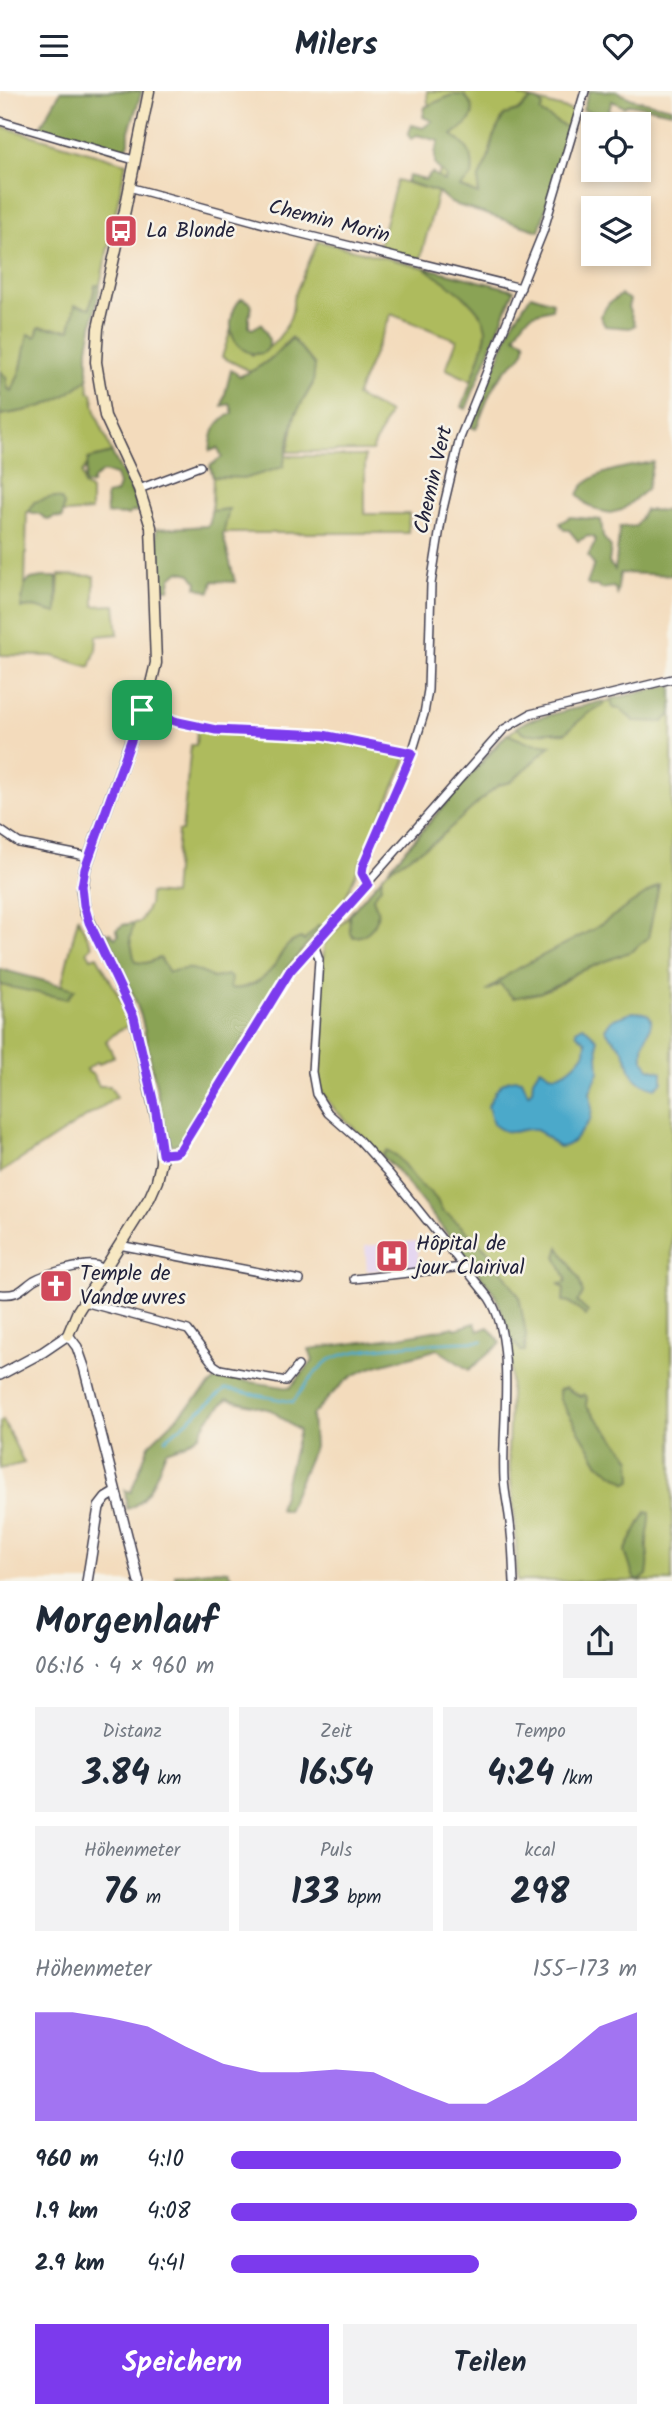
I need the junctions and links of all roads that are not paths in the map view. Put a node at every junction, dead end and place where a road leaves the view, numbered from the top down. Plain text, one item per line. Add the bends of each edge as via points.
1 (149, 91) edge
2 (585, 91) edge
3 (0, 121) edge
4 (134, 160) junction
5 (129, 187) junction
6 (521, 288) junction
7 (200, 466) dead end
8 (139, 489) junction
9 (672, 679) edge
10 (142, 710) junction
11 (412, 753) junction
12 (0, 829) edge
13 (90, 857) junction
14 (368, 884) junction
15 (314, 944) junction
16 (162, 1154) junction
17 (119, 1245) junction
18 (463, 1266) junction
19 (104, 1270) junction
20 (354, 1279) dead end
21 (300, 1280) dead end
22 (0, 1294) edge
23 (84, 1303) junction
24 (68, 1335) junction
25 (298, 1366) dead end
26 (0, 1375) edge
27 (116, 1492) junction
28 (87, 1581) edge
29 (139, 1581) edge
30 (514, 1581) edge

1 - 4 main road
2 - 6 street, Chemin Vert via 543,232
3 - 4 street
4 - 5 main road
5 - 6 street, Chemin Morin
5 - 8 main road via 98,328 96,362 105,416
6 - 11 street, Chemin Vert via 468,414 447,487 431,583 427,702
7 - 8 street
8 - 10 main road via 152,535 157,645 155,671
9 - 14 street via 530,714 511,723
10 - 11 street via 216,730 323,735
10 - 13 main road
11 - 14 street, Chemin Vert via 363,866
12 - 13 street via 19,843
13 - 16 main road via 83,878 84,905 134,1017
14 - 15 street
15 - 16 street via 290,971 180,1150
15 - 18 street via 319,959 312,1072 316,1094 328,1113 388,1172
16 - 17 main road via 153,1189
17 - 19 main road
17 - 21 street
18 - 20 street
18 - 30 street via 493,1304 503,1331 502,1442
19 - 22 street via 92,1265 60,1272 15,1293
19 - 23 main road
23 - 24 main road
23 - 25 street via 188,1330 214,1364 227,1371 286,1381
24 - 26 street
24 - 27 street via 81,1356
27 - 28 street via 99,1507
27 - 29 street

